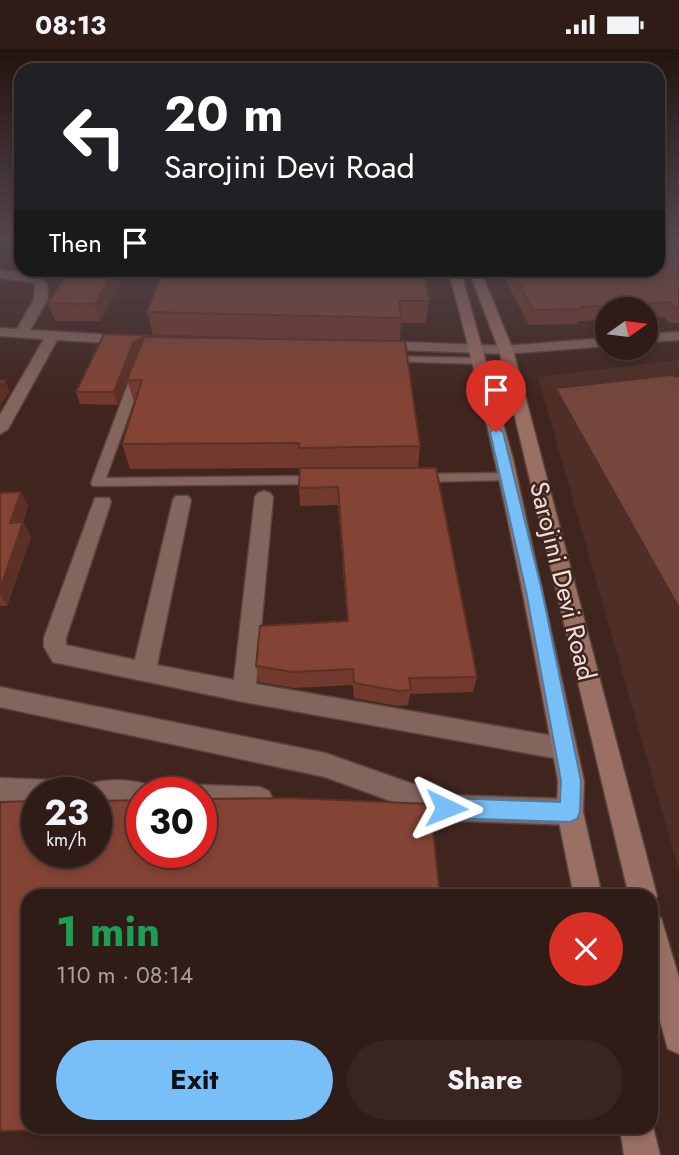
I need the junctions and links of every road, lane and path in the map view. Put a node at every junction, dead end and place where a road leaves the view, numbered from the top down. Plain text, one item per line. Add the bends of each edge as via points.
1 (41, 293) edge
2 (461, 293) edge
3 (483, 293) edge
4 (0, 332) edge
5 (21, 333) junction
6 (53, 335) junction
7 (679, 336) edge
8 (658, 337) edge
9 (147, 341) edge
10 (595, 343) edge
11 (367, 345) edge
12 (506, 350) junction
13 (478, 354) junction
14 (144, 356) edge
15 (377, 359) edge
16 (0, 429) edge
17 (507, 477) junction
18 (411, 478) edge
19 (329, 479) edge
20 (264, 496) dead end
21 (182, 500) dead end
22 (102, 502) dead end
23 (144, 670) junction
24 (244, 692) junction
25 (0, 697) edge
26 (565, 749) junction
27 (0, 790) edge
28 (21, 791) edge
29 (217, 799) edge
30 (283, 801) edge
31 (365, 804) edge
32 (446, 808) junction
33 (570, 812) junction
34 (586, 889) edge
35 (641, 889) edge
36 (658, 956) edge
37 (679, 1038) edge
38 (638, 1134) edge
39 (642, 1155) edge

1 - 5 street
2 - 13 main road, Sarojini Devi Road
3 - 12 main road, Sarojini Devi Road
4 - 5 street
5 - 6 street
6 - 9 street
6 - 16 street
7 - 8 street
10 - 12 street
11 - 13 street
12 - 13 street
12 - 35 main road, Sarojini Devi Road
13 - 15 lane
13 - 17 main road, Sarojini Devi Road
14 - 19 lane via 98,483
17 - 18 lane
17 - 26 main road, Sarojini Devi Road
20 - 24 street
21 - 23 street
22 - 23 street via 55,647 61,655
23 - 24 street
24 - 26 street
25 - 32 street via 325,765
26 - 33 main road, Sarojini Devi Road
27 - 28 street
29 - 30 street
31 - 32 street
32 - 33 street
33 - 34 main road, Sarojini Devi Road
36 - 37 main road
38 - 39 main road

